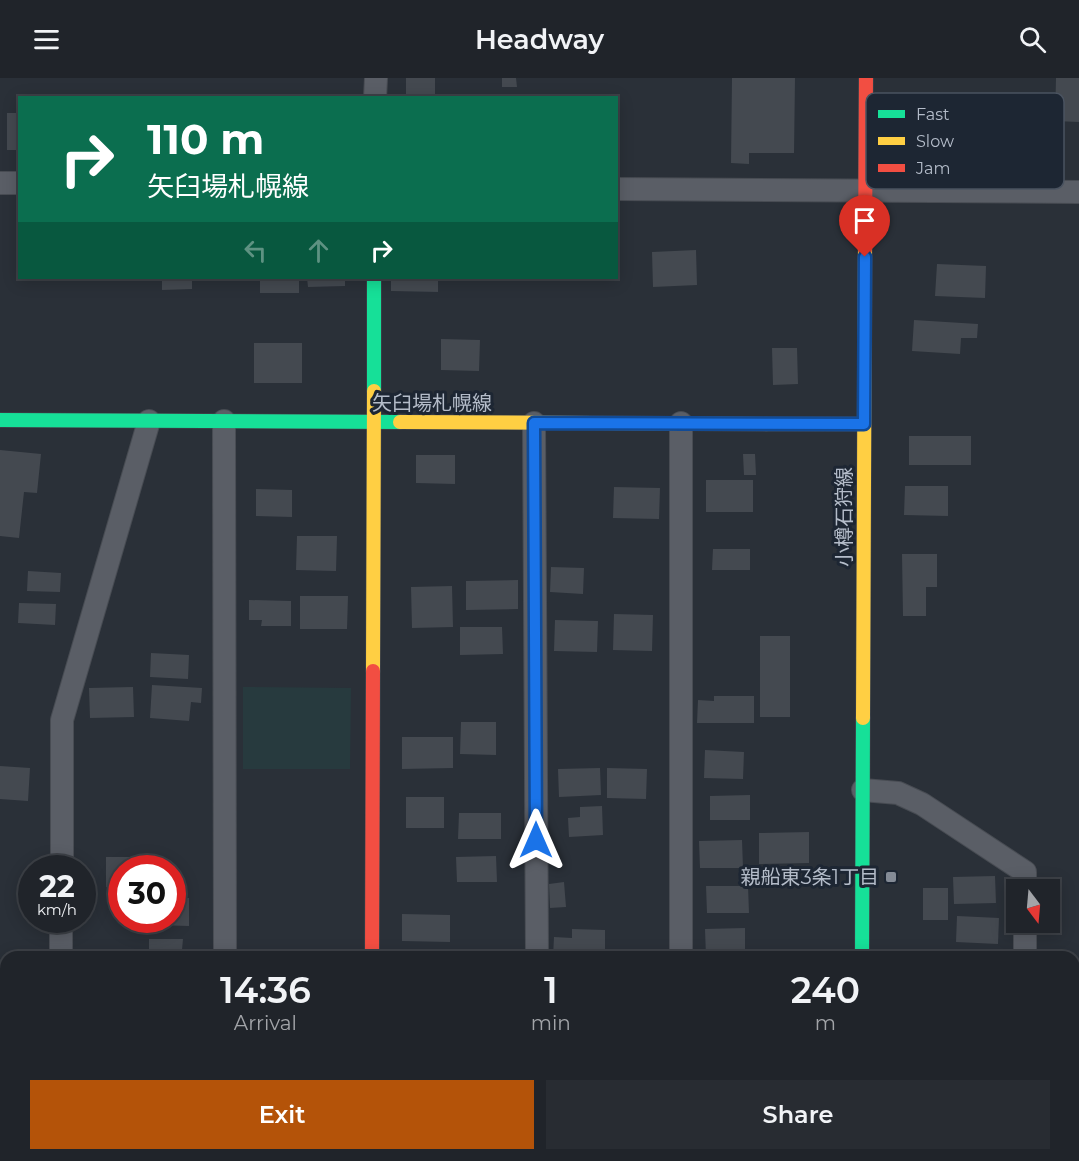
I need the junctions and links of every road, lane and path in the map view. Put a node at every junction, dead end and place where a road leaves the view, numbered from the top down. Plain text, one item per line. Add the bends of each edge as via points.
1 (375, 78) edge
2 (866, 78) edge
3 (375, 96) edge
4 (0, 183) edge
5 (18, 183) edge
6 (618, 189) edge
7 (866, 192) junction
8 (1079, 192) edge
9 (374, 279) edge
10 (0, 420) edge
11 (149, 421) junction
12 (224, 421) junction
13 (373, 422) junction
14 (534, 423) junction
15 (681, 423) junction
16 (864, 424) junction
17 (863, 790) junction
18 (62, 855) edge
19 (1025, 879) edge
20 (62, 933) edge
21 (1025, 933) edge
22 (61, 951) edge
23 (225, 951) edge
24 (372, 951) edge
25 (537, 951) edge
26 (681, 951) edge
27 (862, 951) edge
28 (1024, 951) edge

1 - 3 street
2 - 7 main road, 小樽石狩線
4 - 5 street
6 - 7 street
7 - 8 street
7 - 16 main road, 小樽石狩線
9 - 13 main road
10 - 11 main road, 矢臼場札幌線
11 - 12 main road, 矢臼場札幌線
11 - 18 street via 62,720
12 - 13 main road, 矢臼場札幌線
12 - 23 street
13 - 14 main road, 矢臼場札幌線
13 - 24 main road
14 - 15 main road, 矢臼場札幌線
14 - 25 street
15 - 16 main road, 矢臼場札幌線
15 - 26 street
16 - 17 main road, 小樽石狩線
17 - 19 street via 898,793 922,804 1025,872
17 - 27 main road, 小樽石狩線
20 - 22 street
21 - 28 street

